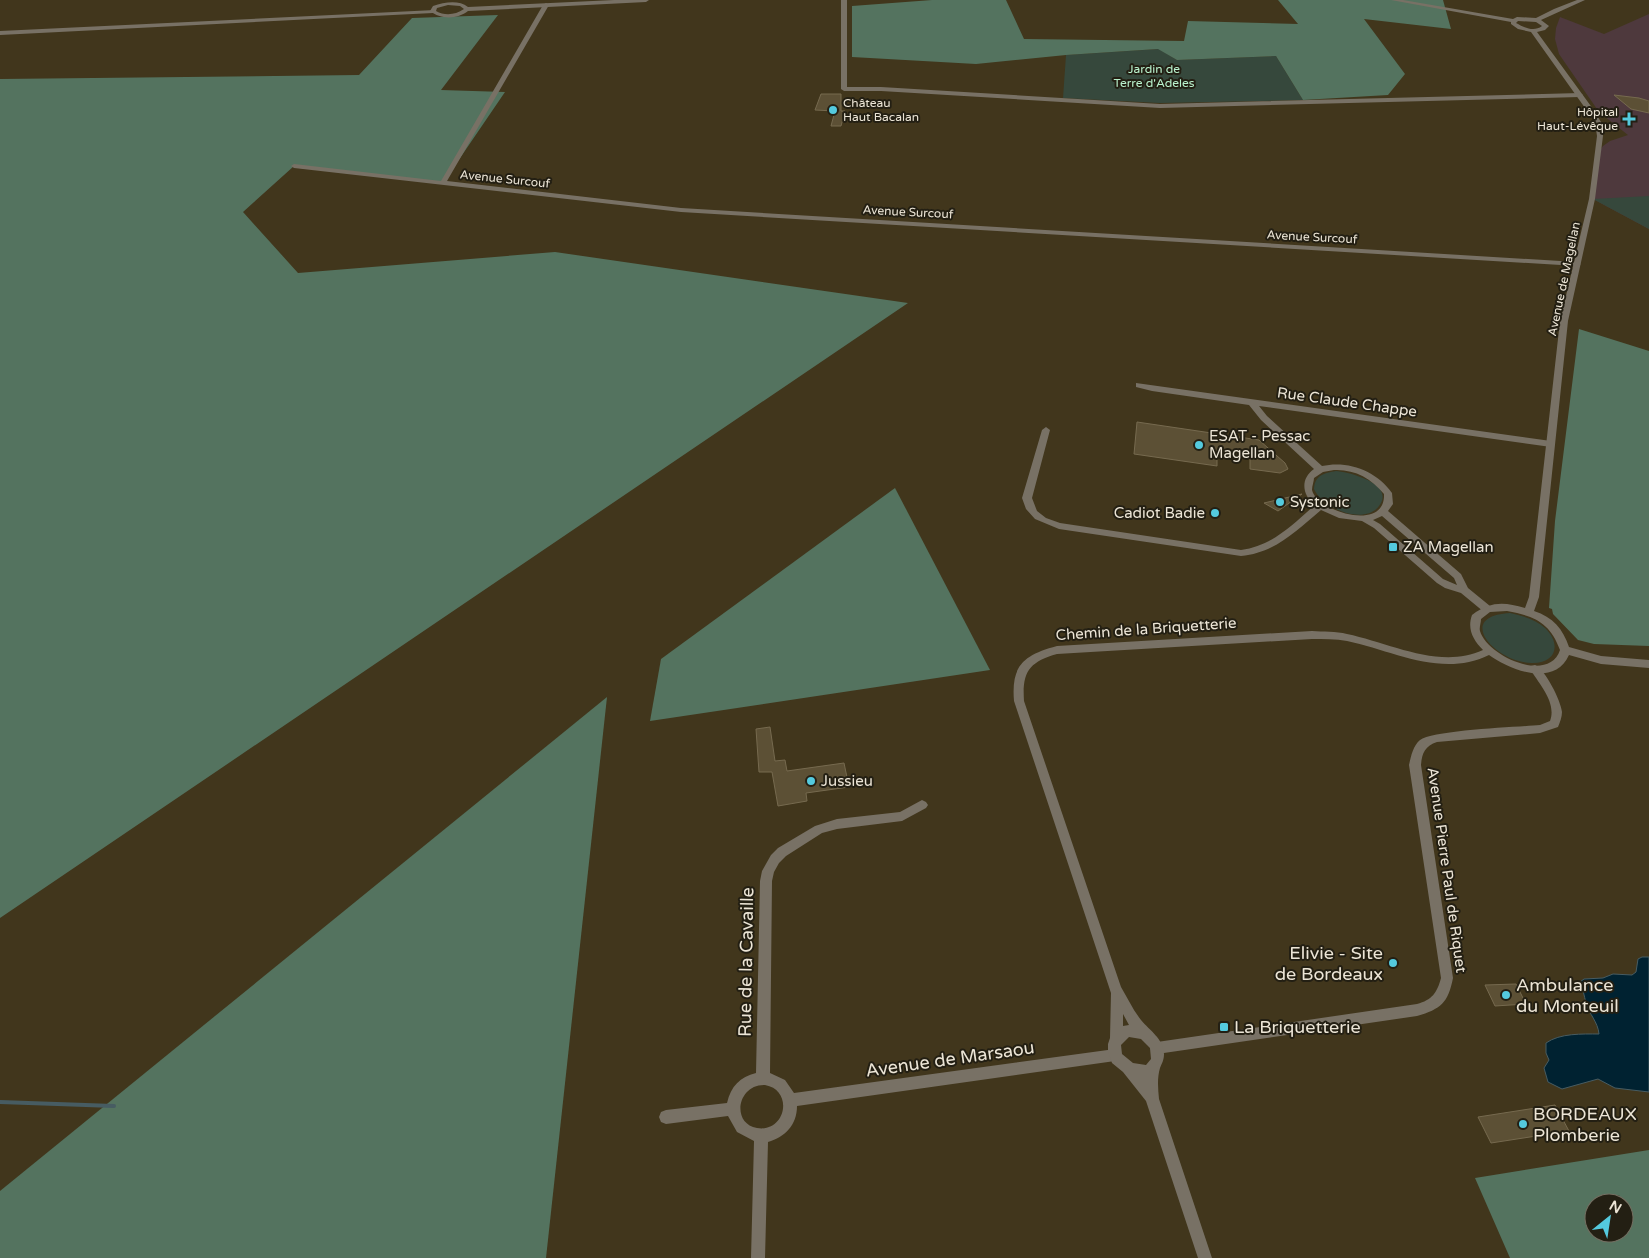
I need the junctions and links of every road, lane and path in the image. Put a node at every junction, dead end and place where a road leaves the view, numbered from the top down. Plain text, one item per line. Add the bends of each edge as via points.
1 (646, 0) edge
2 (844, 0) edge
3 (1394, 0) edge
4 (1582, 0) edge
5 (453, 1) edge
6 (546, 5) junction
7 (467, 9) junction
8 (433, 11) junction
9 (1537, 20) junction
10 (1513, 21) junction
11 (1533, 31) junction
12 (0, 33) edge
13 (1580, 95) junction
14 (294, 166) dead end
15 (444, 183) junction
16 (1578, 264) junction
17 (1139, 385) dead end
18 (1252, 403) junction
19 (1046, 430) dead end
20 (1551, 444) junction
21 (1320, 469) junction
22 (1320, 506) junction
23 (1383, 512) junction
24 (1365, 519) junction
25 (1464, 590) junction
26 (1487, 610) junction
27 (1529, 612) junction
28 (1565, 650) junction
29 (1490, 652) junction
30 (1649, 664) edge
31 (1535, 669) junction
32 (922, 805) dead end
33 (1115, 989) junction
34 (1148, 1035) junction
35 (1117, 1038) junction
36 (1157, 1048) junction
37 (1115, 1055) junction
38 (1154, 1067) junction
39 (1128, 1069) junction
40 (762, 1079) junction
41 (1152, 1099) junction
42 (791, 1100) junction
43 (734, 1109) junction
44 (666, 1117) dead end
45 (761, 1136) junction
46 (758, 1258) edge
47 (1205, 1258) edge

1 - 6 street
2 - 13 street via 844,89 1160,106
3 - 10 street
4 - 9 street
5 - 7 street
5 - 8 street
6 - 7 street
6 - 15 street, Avenue Surcouf
7 - 8 street via 453,16 438,15
8 - 12 street
9 - 10 street via 1522,18
9 - 11 street via 1546,28
10 - 11 street via 1518,27
11 - 13 street, Avenue de Magellan
13 - 16 street, Avenue de Magellan via 1598,122 1600,136 1592,199
14 - 15 street
15 - 16 street, Avenue Surcouf via 681,210
16 - 20 street, Avenue de Magellan via 1564,321
17 - 18 street, Rue Claude Chappe
18 - 20 street, Rue Claude Chappe
18 - 21 street
19 - 22 street via 1027,498 1028,508 1034,515 1059,526 1241,554 1271,546
20 - 27 street, Avenue de Magellan via 1534,597
21 - 22 street via 1308,481 1309,494
21 - 23 street via 1341,467 1361,471 1378,480 1388,493 1388,505
22 - 24 street via 1337,514
23 - 24 street
23 - 25 street via 1458,576
24 - 25 street via 1440,581
25 - 26 street
26 - 27 street via 1506,607
26 - 29 street via 1476,618 1474,632
27 - 28 street via 1548,622 1561,636
28 - 30 street via 1601,660
28 - 31 street via 1560,662
29 - 31 street via 1501,660
29 - 33 street, Chemin de la Briquetterie via 1472,659 1449,661 1419,657 1345,637 1312,635 1057,650 1041,654 1026,664 1018,676 1019,701
31 - 36 street, Avenue Pierre Paul de Riquet via 1555,704 1557,718 1554,724 1540,730 1437,738 1428,740 1417,752 1415,765 1447,978 1444,994 1435,1005
32 - 40 street, Rue de la Cavaille via 902,816 819,829 782,852 768,871
33 - 34 street, Chemin de la Briquetterie via 1136,1024
33 - 35 street, Chemin de la Briquetterie
34 - 35 street via 1128,1031
34 - 36 street, Chemin de la Briquetterie
35 - 37 street, Chemin de la Briquetterie
36 - 38 street via 1159,1055
37 - 39 street
37 - 42 street, Avenue de Marsaou
38 - 39 street via 1142,1072
38 - 41 street
39 - 41 street
40 - 42 street via 781,1085
40 - 43 street via 745,1085 735,1100
41 - 47 street
42 - 45 street via 784,1125 778,1131
43 - 44 street
43 - 45 street via 739,1125
45 - 46 street

